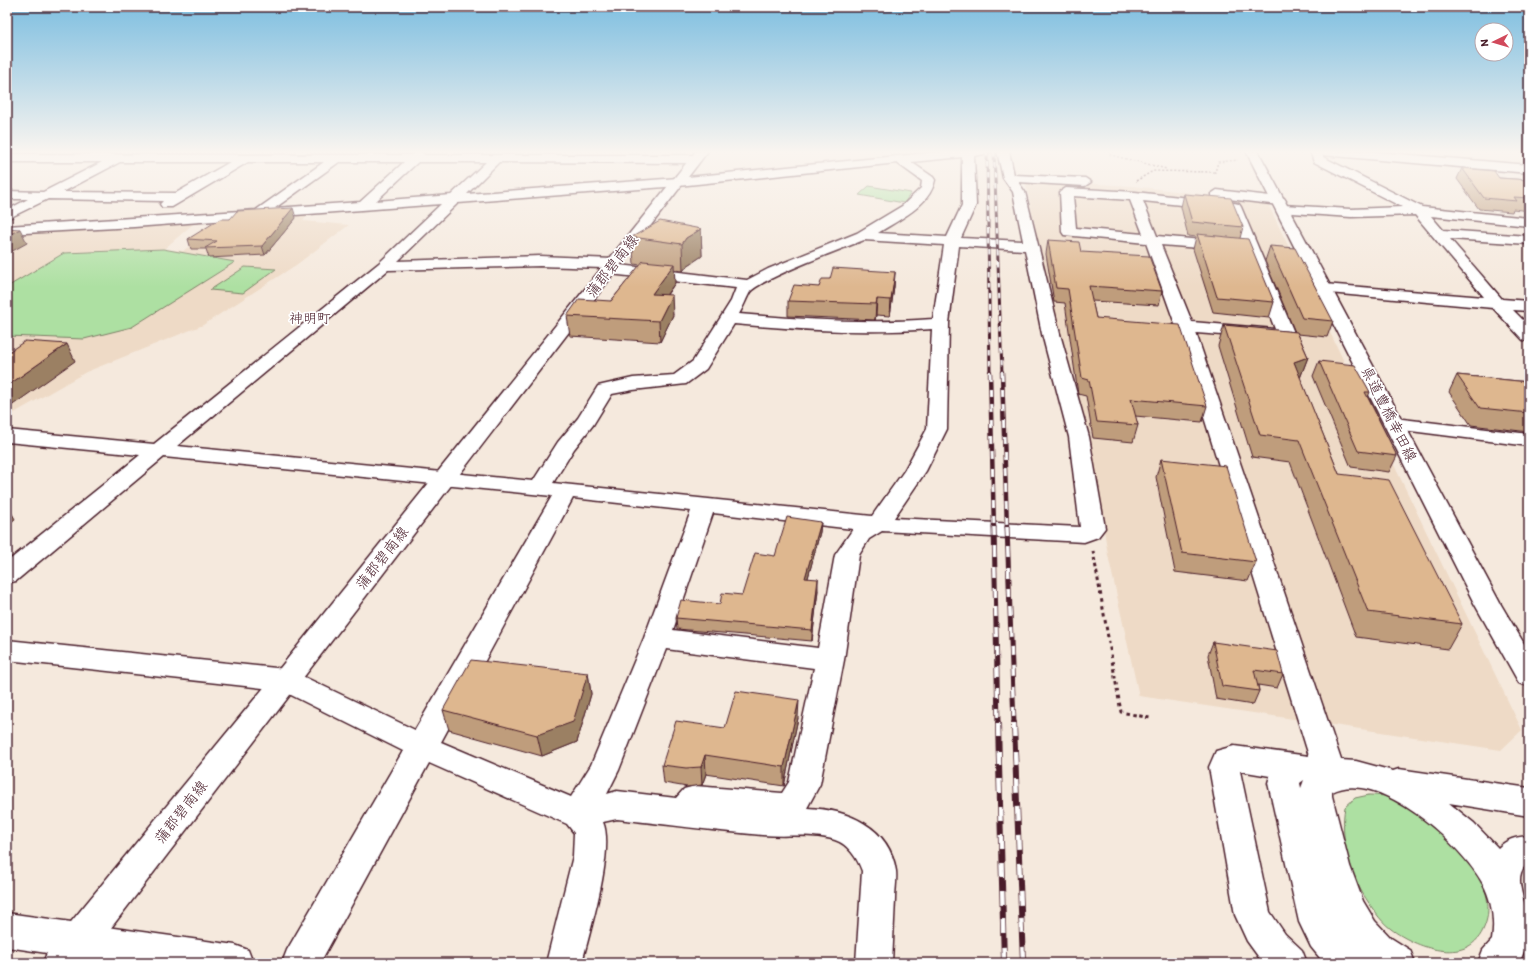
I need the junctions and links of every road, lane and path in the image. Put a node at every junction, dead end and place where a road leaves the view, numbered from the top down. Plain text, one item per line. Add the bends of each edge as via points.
1 (44, 196) edge
2 (131, 196) edge
3 (284, 196) edge
4 (373, 196) edge
5 (481, 196) edge
6 (667, 196) edge
7 (920, 196) edge
8 (969, 196) edge
9 (1020, 196) edge
10 (1066, 196) edge
11 (1136, 196) edge
12 (1167, 196) edge
13 (1189, 196) edge
14 (1276, 196) edge
15 (1390, 196) edge
16 (180, 197) joint
17 (457, 198) junction
18 (1281, 205) junction
19 (363, 206) junction
20 (1419, 211) junction
21 (260, 213) junction
22 (7, 215) edge
23 (1529, 222) edge
24 (134, 223) junction
25 (7, 230) edge
26 (1440, 234) junction
27 (862, 236) junction
28 (1150, 239) junction
29 (1529, 240) edge
30 (952, 241) junction
31 (1030, 246) junction
32 (1252, 248) junction
33 (384, 266) junction
34 (611, 266) junction
35 (749, 285) junction
36 (1324, 289) junction
37 (1497, 303) junction
38 (1529, 306) edge
39 (728, 318) junction
40 (941, 323) junction
41 (1185, 327) junction
42 (1529, 336) edge
43 (1394, 424) junction
44 (7, 436) edge
45 (1529, 440) edge
46 (160, 450) junction
47 (445, 478) junction
48 (539, 488) junction
49 (566, 491) junction
50 (704, 507) junction
51 (878, 524) junction
52 (1090, 532) junction
53 (7, 575) edge
54 (657, 638) junction
55 (7, 650) edge
56 (830, 660) junction
57 (1529, 676) edge
58 (286, 680) junction
59 (1150, 718) dead end
60 (422, 747) junction
61 (1343, 773) junction
62 (1529, 802) edge
63 (683, 812) junction
64 (578, 814) junction
65 (1529, 851) edge
66 (1501, 885) junction
67 (7, 930) edge
68 (70, 952) edge
69 (235, 963) edge
70 (300, 963) edge
71 (564, 963) edge
72 (874, 963) edge
73 (1289, 963) edge
74 (1347, 963) edge
75 (1397, 963) edge
76 (1496, 963) edge

1 - 22 street
2 - 16 street
3 - 21 street
4 - 19 street
5 - 17 street
6 - 34 street, 蒲郡碧南線
7 - 27 street via 907,209
8 - 30 street via 969,205
9 - 31 street
10 - 28 street via 1069,232
11 - 28 street
12 - 32 street via 1234,207
13 - 18 street
14 - 18 street, 県道豊橋幸田線
15 - 20 street
16 - 24 street
17 - 19 street
17 - 33 street
18 - 20 street via 1351,213
18 - 36 street, 県道豊橋幸田線
19 - 21 street
20 - 23 street
20 - 26 street
21 - 24 street
24 - 25 street
26 - 29 street
26 - 37 street
27 - 30 street
27 - 35 street
28 - 32 street
28 - 41 street
30 - 31 street
30 - 40 street
31 - 52 street via 1050,334 1079,437 1092,528
32 - 41 street via 1286,335
33 - 34 street via 540,261
33 - 46 street
34 - 35 street
34 - 47 street, 蒲郡碧南線
35 - 39 street via 743,290
36 - 37 street
36 - 43 street, 県道豊橋幸田線
37 - 38 street
37 - 42 street
39 - 40 street via 808,326 908,326
39 - 48 street via 700,365 679,380 633,384 606,390 586,421 565,446
40 - 51 street via 937,429 915,471
41 - 61 street
43 - 45 street
43 - 57 street, 県道豊橋幸田線 via 1487,603
44 - 46 street
46 - 47 street
46 - 53 street
47 - 48 street
47 - 58 street, 蒲郡碧南線
48 - 49 street
49 - 50 street
49 - 60 street
50 - 51 street
50 - 54 street
51 - 52 street via 1076,535
51 - 56 street via 861,534 848,554
52 - 59 path via 1121,712
54 - 56 street
54 - 64 street via 604,770
55 - 58 street
56 - 63 street via 804,784 790,807 695,799
58 - 60 street
58 - 68 street, 蒲郡碧南線
60 - 64 street
60 - 70 street
61 - 62 street
61 - 66 street via 1411,794 1451,822 1477,847
61 - 73 street via 1234,758 1227,760 1224,766 1253,915 1273,950
61 - 74 street via 1290,772 1285,776 1284,783 1317,922 1324,935
61 - 75 street via 1325,778 1317,785 1316,796 1341,891 1350,915 1362,934 1384,955
63 - 64 street via 617,805
63 - 72 street via 762,821 817,823 844,827 859,838 873,853 879,871
64 - 71 street via 590,830 590,856
65 - 66 street via 1517,852 1506,863
66 - 76 street via 1508,901 1511,936 1508,949
67 - 68 street
68 - 69 street

